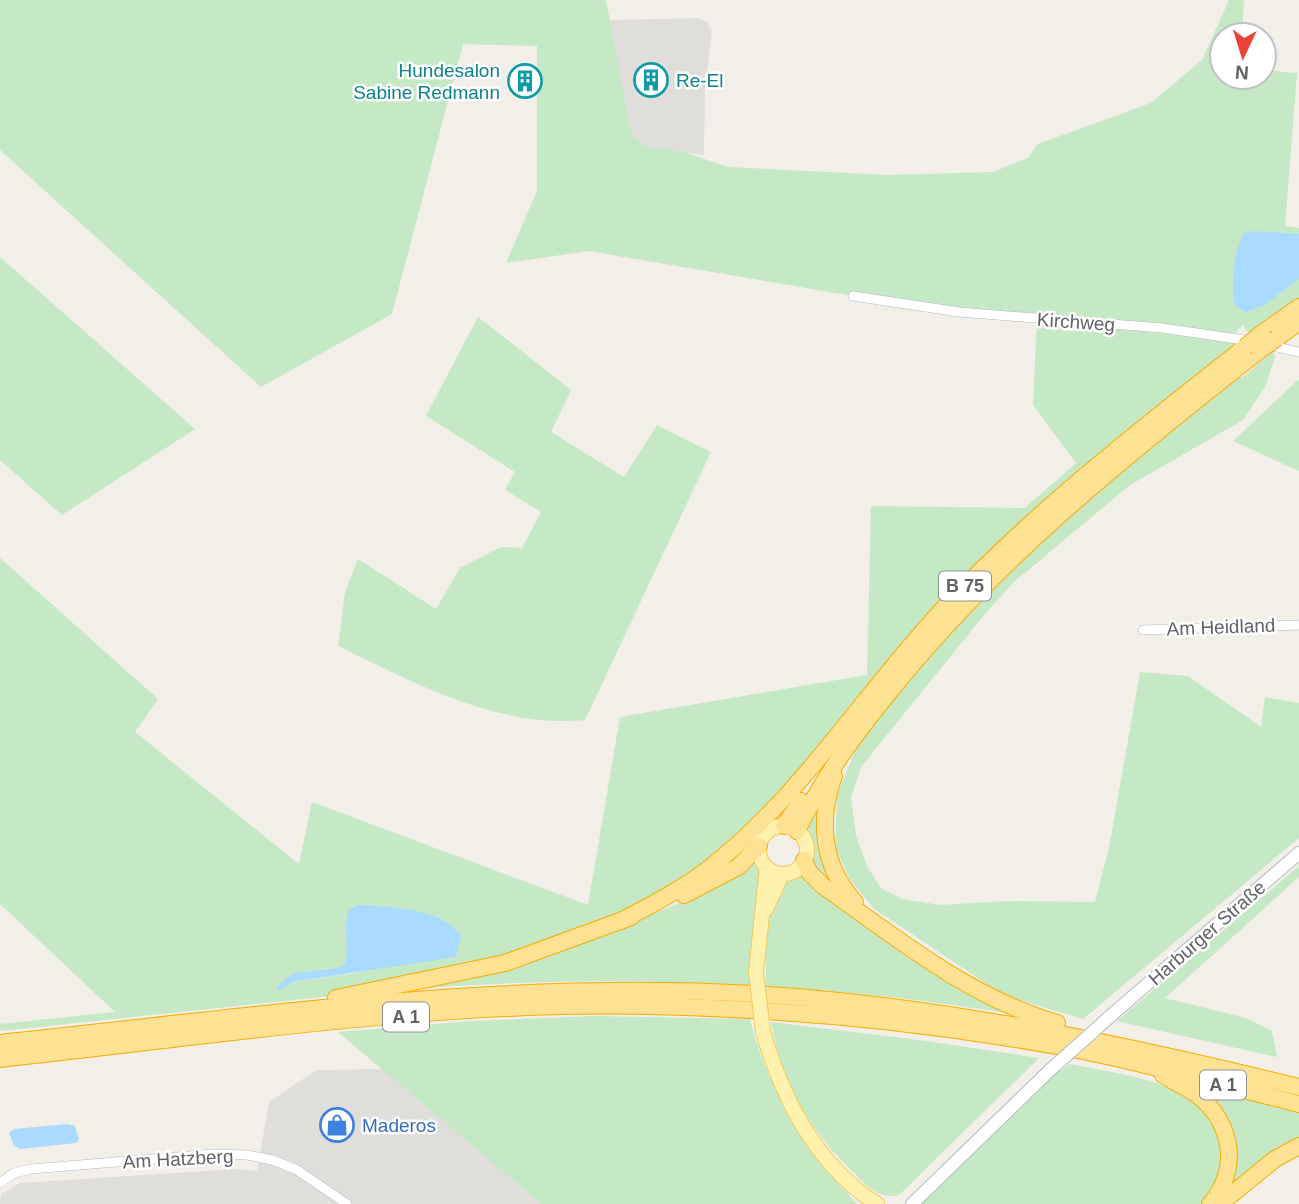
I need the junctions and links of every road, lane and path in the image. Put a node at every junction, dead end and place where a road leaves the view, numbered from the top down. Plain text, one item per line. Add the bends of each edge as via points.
1 (853, 296) dead end
2 (1299, 307) edge
3 (1299, 322) edge
4 (1261, 342) junction
5 (1299, 352) edge
6 (1299, 625) edge
7 (1143, 630) dead end
8 (874, 702) junction
9 (790, 829) junction
10 (759, 846) junction
11 (1299, 853) edge
12 (804, 860) junction
13 (766, 868) junction
14 (782, 874) junction
15 (621, 921) junction
16 (760, 923) junction
17 (886, 931) junction
18 (262, 1015) junction
19 (0, 1043) edge
20 (1163, 1054) junction
21 (0, 1059) edge
22 (1146, 1065) junction
23 (1299, 1087) edge
24 (1299, 1104) edge
25 (1299, 1146) edge
26 (0, 1183) edge
27 (855, 1189) junction
28 (347, 1204) edge
29 (861, 1204) edge
30 (877, 1204) edge
31 (912, 1204) edge
32 (1210, 1204) edge
33 (1220, 1204) edge

1 - 5 street, Kirchweg via 1024,319 1161,328
2 - 4 highway, B 75
3 - 4 highway, B 75
4 - 8 highway, B 75 via 1101,461 1007,543 922,632
6 - 7 street, Am Heidland
8 - 9 highway, B 75
8 - 15 highway via 731,851 689,883
8 - 17 highway via 836,772 824,829 840,884
9 - 10 main road, B 75 via 766,832
9 - 12 main road via 805,843
10 - 13 main road
10 - 15 highway via 746,862 705,886
11 - 31 street, Harburger Straße, bridge via 1049,1071
12 - 14 main road via 795,870
12 - 17 highway via 815,880
13 - 14 main road
13 - 16 main road
14 - 16 main road
15 - 18 highway via 483,968
16 - 27 main road, bridge via 756,972 763,1032 787,1101 818,1149
17 - 20 highway via 1006,1004 1044,1019 1123,1037
18 - 19 highway, A 1
18 - 20 highway, A 1 via 541,992 754,994 953,1014
20 - 23 highway, A 1
21 - 22 highway, A 1 via 470,1012 648,1006 788,1012 933,1026
22 - 24 highway, A 1
22 - 32 highway via 1196,1094 1225,1129 1229,1162
25 - 33 highway via 1275,1159
26 - 28 street, Am Hatzberg via 31,1169 230,1154 282,1163
27 - 29 main road
27 - 30 main road

